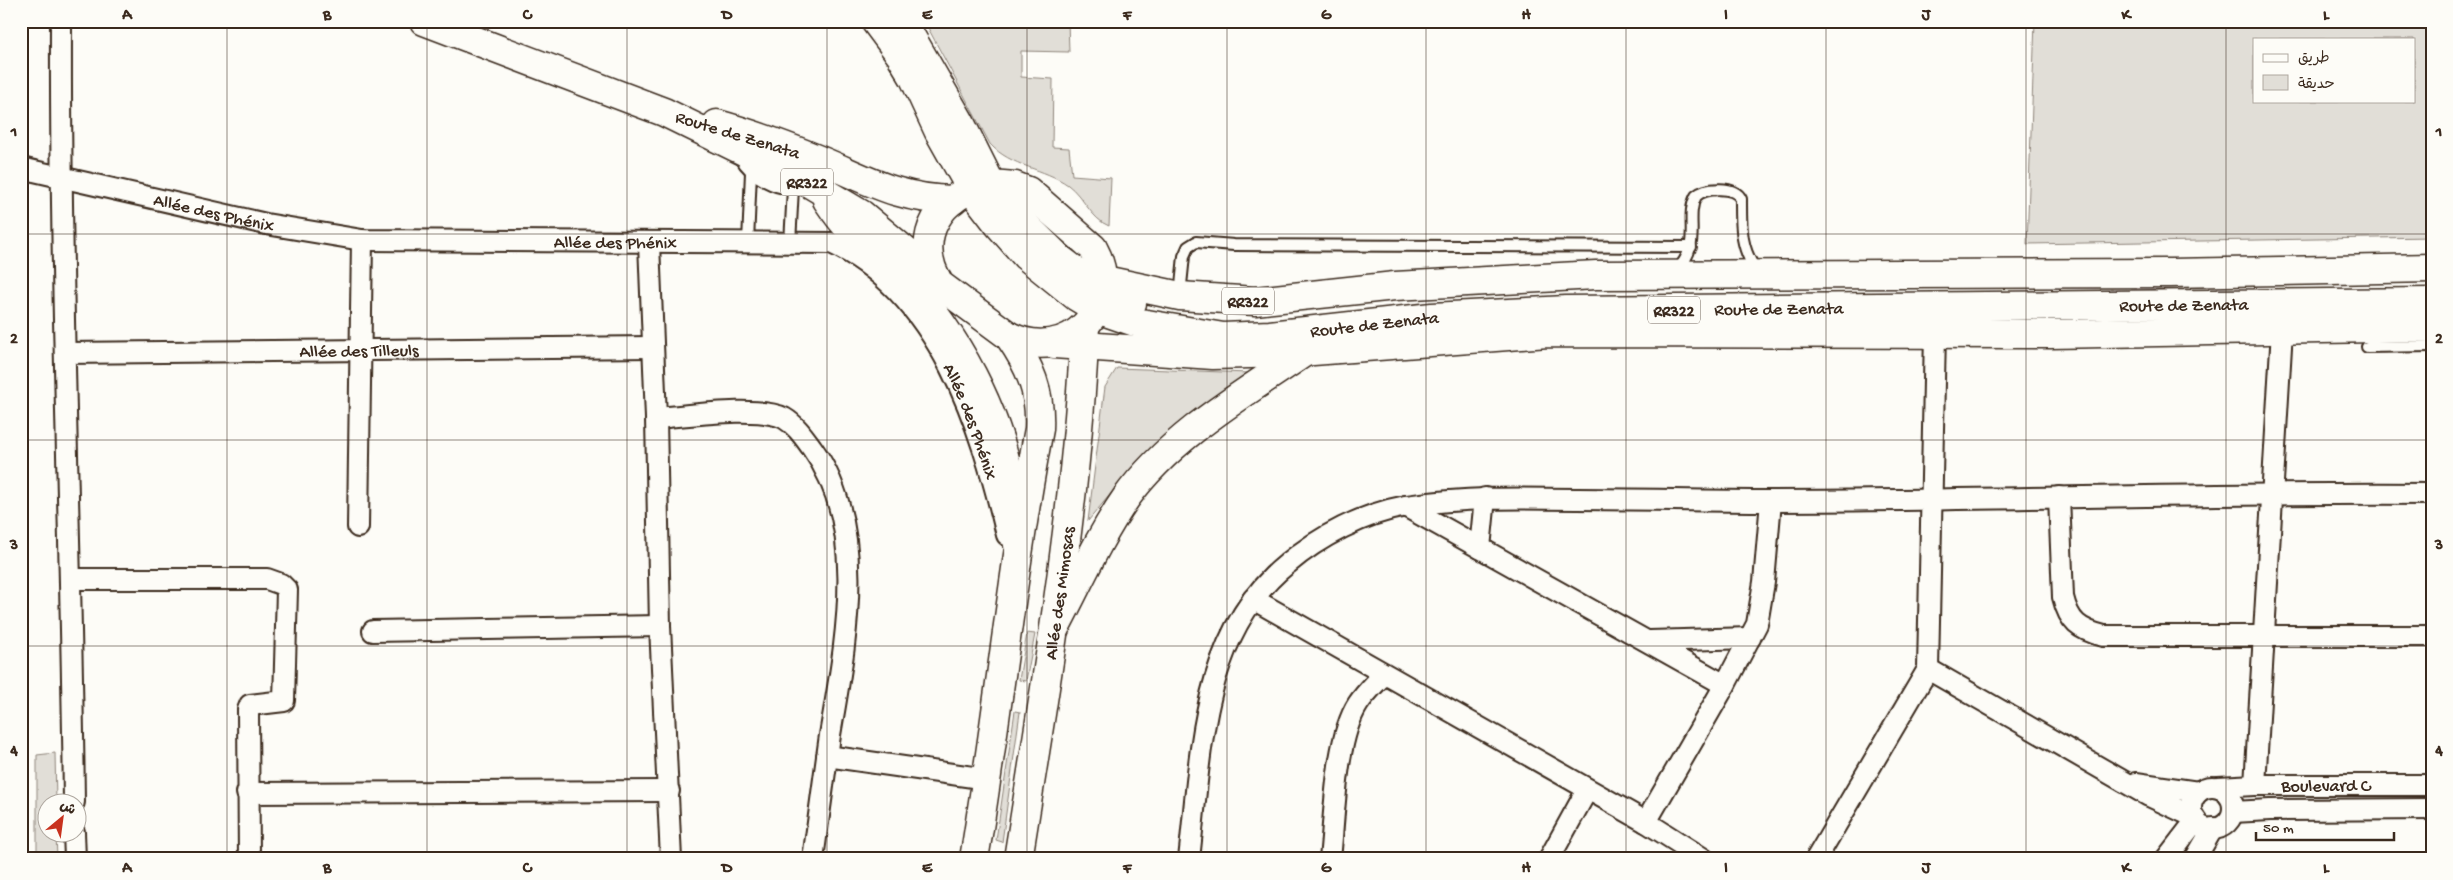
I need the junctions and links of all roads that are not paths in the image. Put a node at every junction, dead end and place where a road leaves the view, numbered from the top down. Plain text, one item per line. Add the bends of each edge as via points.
1 (60, 21) edge
2 (424, 21) edge
3 (875, 21) edge
4 (902, 21) edge
5 (664, 112) junction
6 (735, 148) junction
7 (21, 168) edge
8 (750, 172) junction
9 (61, 178) junction
10 (806, 186) junction
11 (972, 191) junction
12 (362, 240) junction
13 (748, 242) junction
14 (649, 243) junction
15 (790, 243) junction
16 (1690, 247) junction
17 (2432, 268) edge
18 (1759, 274) junction
19 (1673, 275) junction
20 (935, 276) junction
21 (2432, 290) edge
22 (1180, 296) junction
23 (2432, 302) edge
24 (1094, 310) junction
25 (2432, 327) edge
26 (2282, 330) junction
27 (1935, 333) junction
28 (1009, 336) junction
29 (2401, 337) junction
30 (2166, 343) dead end
31 (2037, 344) dead end
32 (2432, 346) edge
33 (652, 347) junction
34 (2367, 347) dead end
35 (1308, 350) junction
36 (360, 351) junction
37 (65, 353) junction
38 (656, 418) junction
39 (2274, 492) junction
40 (2432, 494) edge
41 (2059, 497) junction
42 (1485, 498) junction
43 (1933, 499) junction
44 (1770, 501) junction
45 (1405, 506) junction
46 (358, 527) dead end
47 (1480, 548) junction
48 (1016, 556) junction
49 (71, 579) junction
50 (1253, 599) junction
51 (660, 626) junction
52 (1055, 628) junction
53 (373, 631) dead end
54 (2265, 636) junction
55 (2432, 636) edge
56 (1750, 638) junction
57 (1650, 641) junction
58 (1928, 669) junction
59 (1384, 674) junction
60 (1725, 685) junction
61 (827, 756) junction
62 (987, 779) junction
63 (2124, 781) junction
64 (2255, 785) junction
65 (2432, 785) edge
66 (2218, 788) junction
67 (1587, 790) junction
68 (669, 791) junction
69 (74, 792) edge
70 (2198, 792) junction
71 (247, 793) junction
72 (2432, 809) edge
73 (2232, 812) junction
74 (1646, 822) junction
75 (2201, 822) junction
76 (74, 842) edge
77 (75, 859) edge
78 (249, 859) edge
79 (671, 859) edge
80 (813, 859) edge
81 (974, 859) edge
82 (1018, 859) edge
83 (1189, 859) edge
84 (1330, 859) edge
85 (1549, 859) edge
86 (1704, 859) edge
87 (1816, 859) edge
88 (2166, 859) edge
89 (2195, 859) edge

1 - 9 street
2 - 5 main road, Route de Zenata / RR322
3 - 11 main road via 914,78
4 - 11 main road via 960,122
5 - 6 main road, Route de Zenata / RR322
5 - 11 main road, Route de Zenata / RR322 via 767,139 894,192 929,199
6 - 8 lane
6 - 10 main road, Route de Zenata / RR322
7 - 9 street, Allée des Phénix
8 - 10 lane via 766,181
8 - 13 lane
9 - 12 street, Allée des Phénix via 314,234
9 - 37 street
10 - 15 lane
10 - 20 main road, Route de Zenata / RR322 via 861,214
10 - 48 main road via 853,234 900,273 955,342 990,414 1002,450 1012,491
11 - 20 main road, RR322 via 938,215 930,235 929,256
11 - 24 main road, Route de Zenata / RR322 via 1026,256
11 - 24 main road, RR322 via 1015,186 1028,191 1093,248 1102,269
12 - 14 street, Allée des Phénix
12 - 36 street
13 - 14 street, Allée des Phénix
13 - 15 street, Allée des Phénix
14 - 33 street
15 - 48 street, Allée des Phénix via 831,243 851,252 876,269 918,314 973,415
16 - 18 lane via 1696,196 1706,190 1736,192 1741,199 1744,249
16 - 19 lane via 1685,261
16 - 22 lane via 1234,245 1196,242 1188,247 1184,256
17 - 18 main road, Route de Zenata / RR322 via 2170,273
18 - 19 main road, Route de Zenata / RR322
19 - 22 main road, Route de Zenata / RR322 via 1596,275 1395,286 1255,302
20 - 28 main road, RR322 via 940,285
21 - 24 main road, Route de Zenata / RR322 via 1514,299 1223,320
22 - 24 main road, Route de Zenata / RR322
23 - 24 main road, Route de Zenata / RR322 via 1566,310 1432,317 1223,337 1135,322
24 - 28 main road, Route de Zenata / RR322 via 1054,344 1031,345
24 - 35 main road, Route de Zenata / RR322 via 1213,355
24 - 52 main road, Allée des Mimosas
25 - 29 main road, Route de Zenata / RR322
26 - 27 main road, Route de Zenata / RR322 via 2235,336
26 - 29 main road, Route de Zenata / RR322
26 - 39 street
27 - 35 main road, Route de Zenata / RR322 via 1548,333
27 - 43 street
28 - 48 main road via 1035,383 1040,413
29 - 32 lane
29 - 34 lane
30 - 31 lane
33 - 36 street, Allée des Tilleuls
33 - 38 street
35 - 52 main road via 1234,400 1152,466 1114,516
36 - 37 street, Allée des Tilleuls
36 - 46 street
37 - 49 street
38 - 51 street
38 - 61 street via 742,412 784,418 799,430 820,460 844,527 849,580 846,638
39 - 40 street
39 - 41 street
39 - 54 street
41 - 43 street
41 - 54 street via 2063,597 2067,612 2086,632 2104,636
42 - 44 street
42 - 45 street
42 - 47 street
43 - 44 street
43 - 58 street
44 - 56 street via 1761,605
45 - 47 street
45 - 50 street via 1349,524 1316,543 1286,564
47 - 57 street
48 - 62 main road
49 - 69 street
49 - 71 street via 267,579 276,581 287,590 286,696 279,703 250,705
50 - 59 street
50 - 83 street via 1229,642 1205,715
51 - 53 street
51 - 68 street
52 - 82 main road, Allée des Mimosas
54 - 55 street
54 - 64 street
56 - 57 street
56 - 60 street
57 - 60 street
58 - 63 street
58 - 87 street
59 - 67 street
59 - 84 street via 1358,703 1348,723
60 - 74 street
61 - 62 street
61 - 80 street
62 - 81 main road
63 - 70 street
63 - 75 street
64 - 65 street, Boulevard C
64 - 66 street, Boulevard C
66 - 70 street
66 - 73 street via 2230,797
67 - 74 street
67 - 85 street
68 - 71 street
68 - 79 street
70 - 75 street via 2192,803
71 - 78 street
72 - 73 street, Boulevard C
73 - 75 street via 2224,825
74 - 86 street
75 - 88 street
75 - 89 street
76 - 77 street

